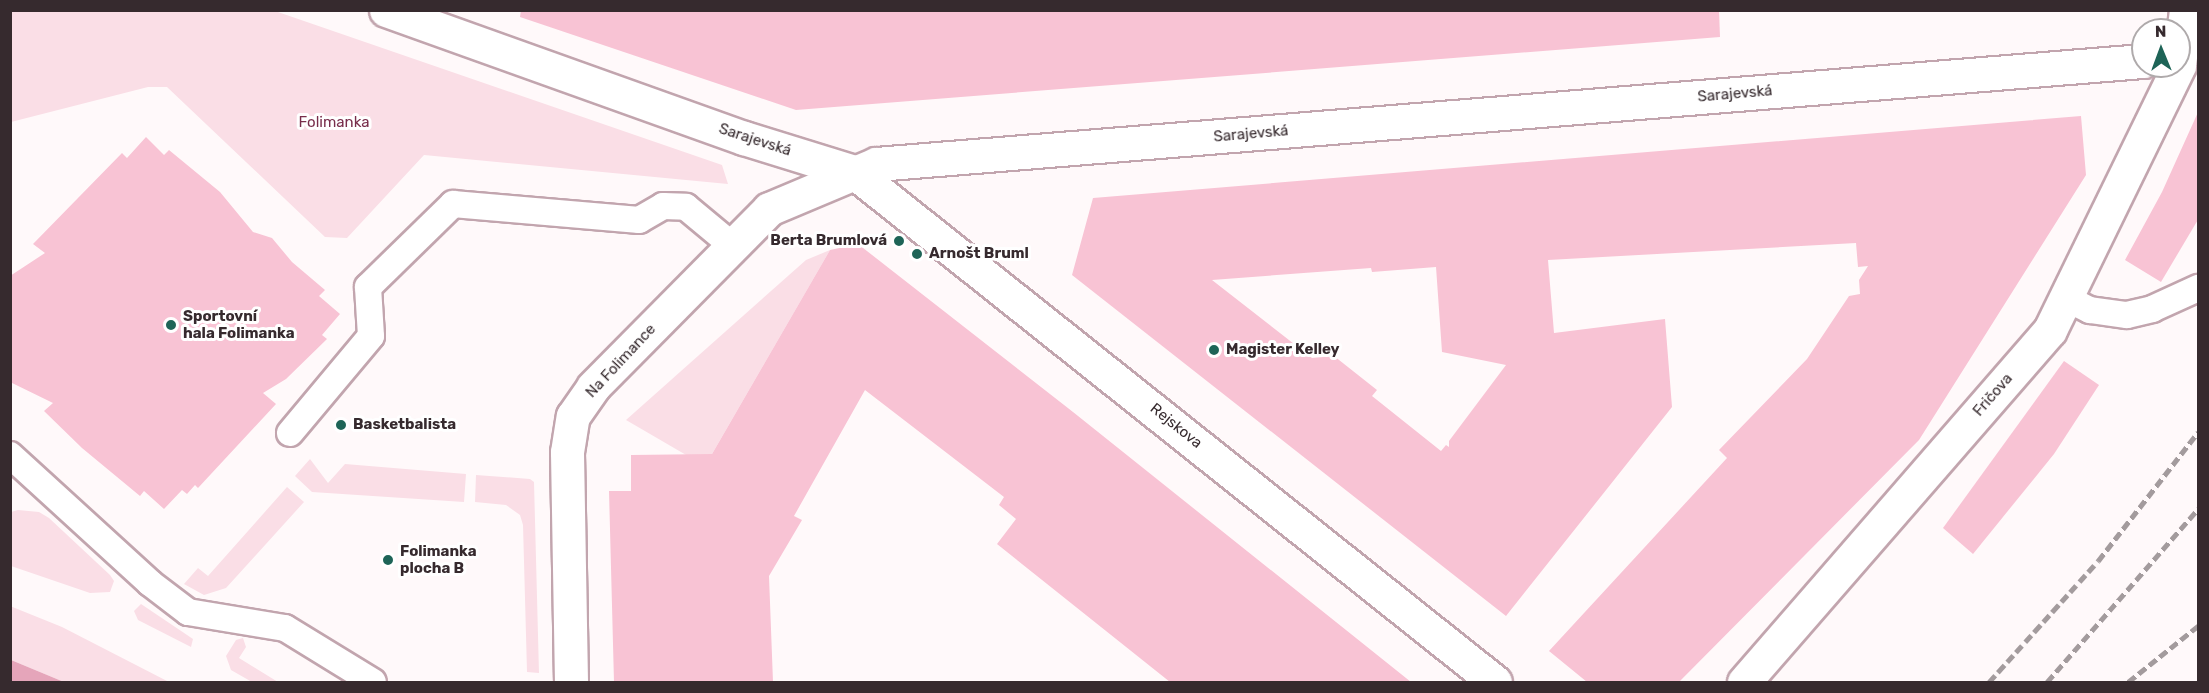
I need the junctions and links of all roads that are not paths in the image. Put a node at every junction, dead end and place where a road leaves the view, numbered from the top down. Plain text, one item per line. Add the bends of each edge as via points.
1 (386, 10) edge
2 (2131, 62) edge
3 (2172, 78) edge
4 (854, 172) junction
5 (734, 246) junction
6 (2199, 288) edge
7 (2066, 298) junction
8 (290, 433) dead end
9 (10, 455) edge
10 (373, 682) edge
11 (571, 682) edge
12 (1495, 682) edge
13 (1744, 682) edge

1 - 4 street, Sarajevská via 744,138
2 - 4 street, Sarajevská via 876,164
3 - 7 street, Fričova
4 - 5 street, Na Folimance via 769,209
4 - 12 street, Rejskova
5 - 8 lane via 686,207 663,206 639,220 453,204 368,287 371,336
5 - 11 street, Na Folimance via 593,387 573,416 567,452
6 - 7 lane via 2152,309 2127,315 2090,310
7 - 13 street, Fričova via 2050,330
9 - 10 lane via 150,583 188,612 285,628

